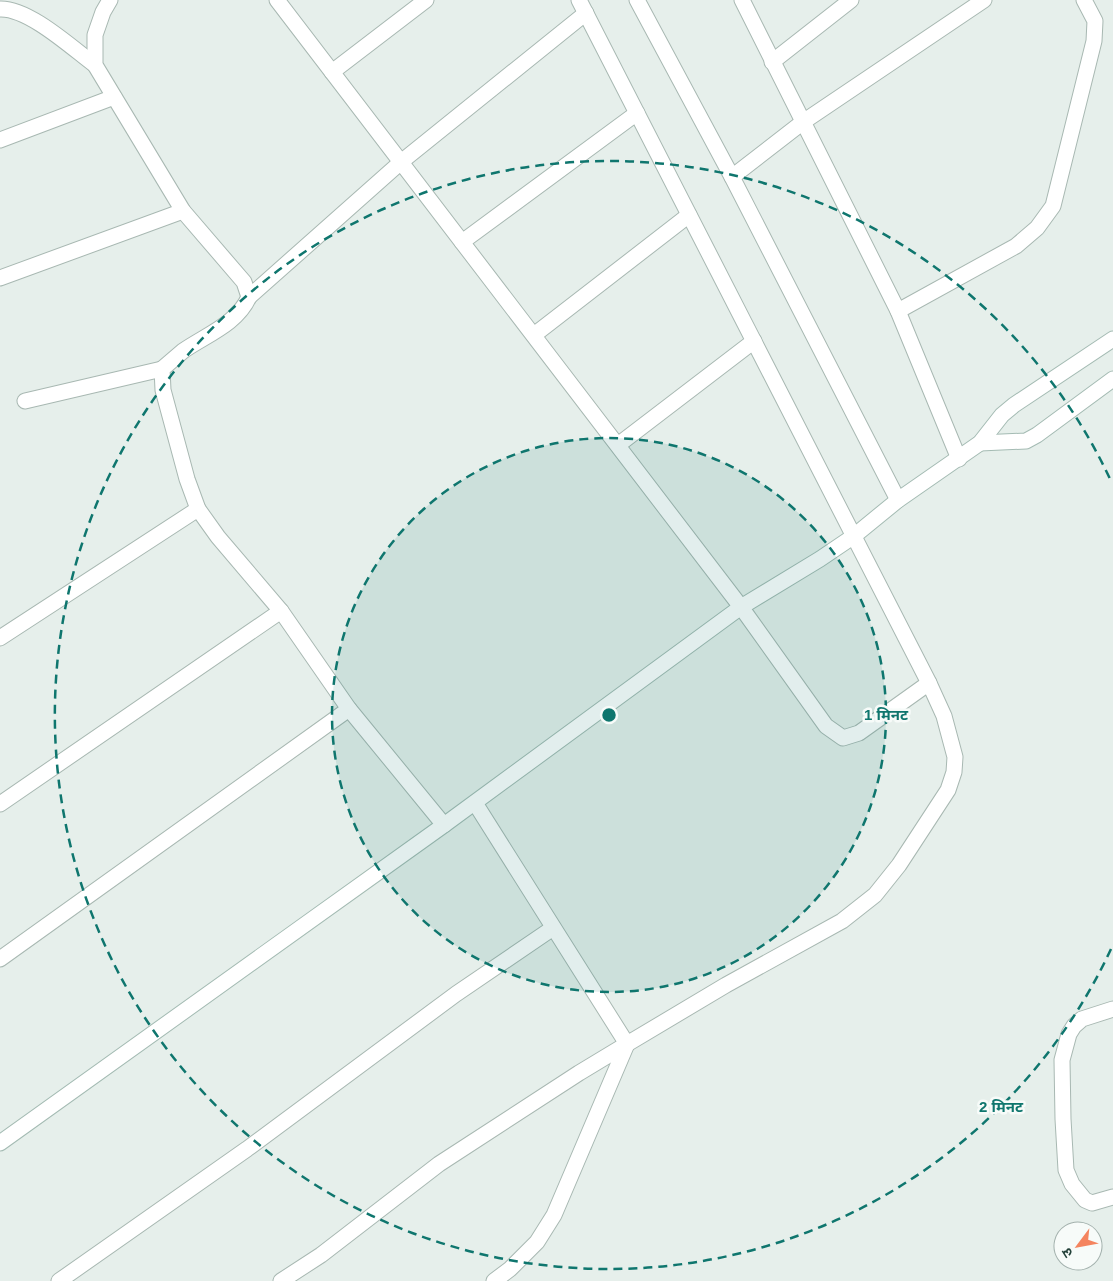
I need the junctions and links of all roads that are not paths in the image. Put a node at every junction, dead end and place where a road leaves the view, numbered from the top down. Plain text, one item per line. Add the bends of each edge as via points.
1 (110, 0) edge
2 (277, 0) edge
3 (426, 0) edge
4 (637, 0) edge
5 (742, 0) edge
6 (851, 0) edge
7 (984, 0) edge
8 (1084, 0) edge
9 (583, 6) edge
10 (0, 9) edge
11 (772, 62) junction
12 (95, 65) junction
13 (332, 72) junction
14 (114, 97) junction
15 (637, 113) junction
16 (803, 122) junction
17 (0, 140) edge
18 (401, 162) junction
19 (732, 177) junction
20 (183, 211) junction
21 (689, 215) junction
22 (462, 242) junction
23 (0, 278) edge
24 (248, 298) junction
25 (898, 311) junction
26 (534, 336) junction
27 (1113, 339) edge
28 (754, 341) junction
29 (162, 369) junction
30 (1113, 379) edge
31 (25, 401) dead end
32 (980, 444) junction
33 (618, 445) junction
34 (959, 459) junction
35 (898, 500) junction
36 (198, 509) junction
37 (854, 536) junction
38 (742, 607) junction
39 (281, 612) junction
40 (0, 638) edge
41 (929, 683) junction
42 (349, 709) junction
43 (475, 803) junction
44 (0, 804) edge
45 (444, 826) junction
46 (553, 928) junction
47 (0, 959) edge
48 (1113, 1009) edge
49 (626, 1044) junction
50 (0, 1143) edge
51 (1113, 1197) edge
52 (59, 1281) edge
53 (282, 1281) edge
54 (494, 1281) edge

1 - 12 street via 95,35
2 - 13 street
3 - 13 street
4 - 19 street
5 - 11 street
6 - 11 street
7 - 16 street
8 - 25 street via 1095,21 1094,41 1053,206 1016,246
9 - 15 street
9 - 18 street
10 - 12 street via 14,10 28,17
11 - 16 street
12 - 14 street
13 - 18 street
14 - 17 street
14 - 20 street
15 - 21 street
15 - 22 street
16 - 19 street
16 - 25 street
18 - 22 street
18 - 24 street
19 - 35 street
20 - 23 street
20 - 24 street via 244,282
21 - 26 street
21 - 28 street
22 - 26 street
24 - 29 street via 234,318
25 - 34 street
26 - 33 street
27 - 32 street via 1008,410
28 - 33 street
28 - 37 street
29 - 31 street
29 - 36 street via 163,390
30 - 32 street via 1026,441
32 - 34 street
33 - 38 street
34 - 35 street
35 - 37 street
36 - 39 street
36 - 40 street
37 - 38 street
37 - 41 street
38 - 41 street via 826,726 843,738 859,733
38 - 43 street
39 - 42 street
39 - 44 street
41 - 49 street via 944,716 956,757 954,772 948,790 876,895 842,921
42 - 45 street
42 - 47 street
43 - 45 street
43 - 46 street
45 - 50 street
46 - 49 street
46 - 52 street via 456,994 247,1149
48 - 51 street via 1082,1019 1074,1026 1062,1060 1066,1170 1085,1200 1092,1203
49 - 53 street via 439,1164
49 - 54 street via 554,1215 537,1242

